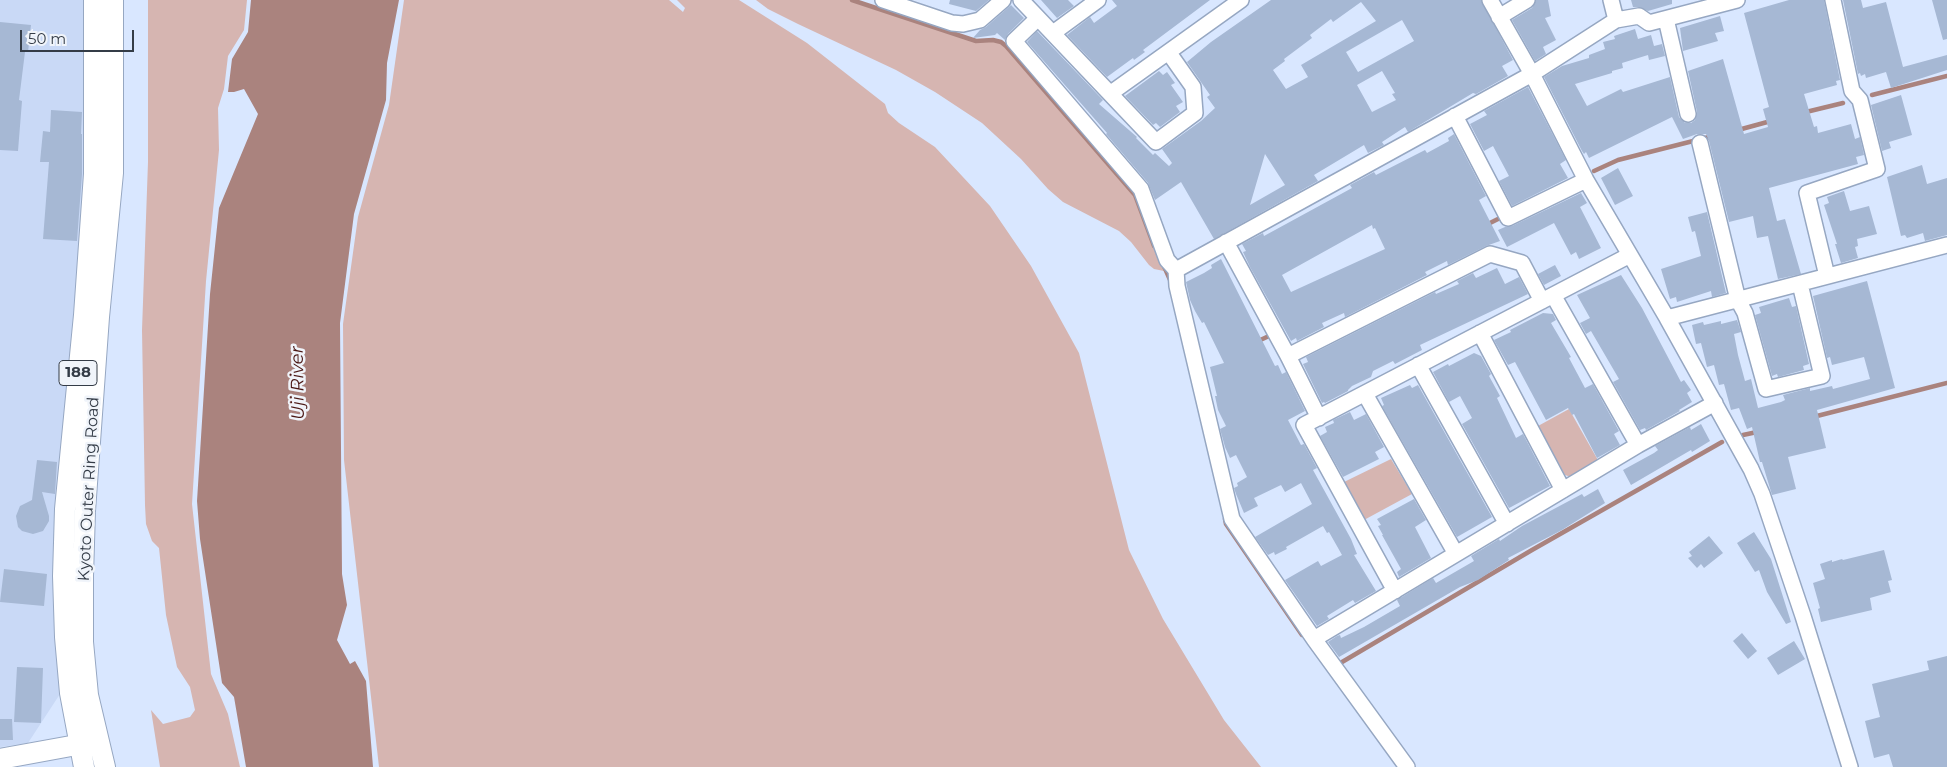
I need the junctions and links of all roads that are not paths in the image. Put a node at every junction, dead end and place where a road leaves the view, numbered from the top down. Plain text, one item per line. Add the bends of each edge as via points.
1 (94, 0) edge
2 (113, 0) edge
3 (883, 0) edge
4 (1003, 0) edge
5 (1021, 0) edge
6 (1098, 0) edge
7 (1241, 0) edge
8 (1490, 0) edge
9 (1527, 0) edge
10 (1611, 0) edge
11 (1737, 0) edge
12 (1834, 0) edge
13 (931, 7) edge
14 (1499, 17) junction
15 (1038, 18) junction
16 (1666, 19) junction
17 (1616, 20) junction
18 (1053, 33) junction
19 (1169, 53) junction
20 (1532, 74) junction
21 (1111, 93) junction
22 (1688, 114) dead end
23 (1455, 116) junction
24 (1700, 143) dead end
25 (1586, 180) junction
26 (1226, 242) junction
27 (1947, 245) edge
28 (1630, 255) junction
29 (1176, 270) junction
30 (1827, 276) junction
31 (1800, 284) junction
32 (1547, 298) junction
33 (1738, 300) junction
34 (1667, 318) junction
35 (1480, 334) junction
36 (1288, 356) junction
37 (1418, 365) junction
38 (1365, 394) junction
39 (1715, 403) junction
40 (1319, 418) junction
41 (1638, 445) junction
42 (1563, 490) junction
43 (1507, 524) junction
44 (1456, 554) junction
45 (1395, 591) junction
46 (1314, 639) junction
47 (99, 740) junction
48 (80, 745) junction
49 (26, 755) junction
50 (0, 759) edge
51 (50, 767) edge
52 (84, 767) edge
53 (105, 767) edge
54 (1407, 767) edge
55 (1850, 767) edge

1 - 48 main road, Kyoto Outer Ring Road / 188 via 94,174 65,509 63,576 70,693
2 - 47 main road, Kyoto Outer Ring Road / 188 via 113,173 98,327 83,576 83,642
3 - 13 street
4 - 13 street via 980,20 963,24 952,23
5 - 15 street
6 - 18 street
7 - 19 street
8 - 14 street
9 - 14 street
10 - 17 street
11 - 16 street
12 - 30 street via 1852,91 1860,100 1877,169 1807,192
14 - 20 street
15 - 18 street
15 - 29 street via 1014,41 1141,189 1167,260
16 - 17 street via 1649,23 1639,16
16 - 22 street
17 - 20 street
18 - 21 street
19 - 21 street
19 - 21 street via 1193,87 1195,113 1156,142
20 - 23 street
20 - 25 street
23 - 25 street via 1508,218
23 - 26 street
24 - 33 street
25 - 28 street
26 - 29 street
26 - 36 street
27 - 30 street
28 - 32 street
28 - 34 street
29 - 46 street via 1177,286 1232,519
30 - 31 street
31 - 33 street
31 - 33 street via 1822,376 1766,389 1745,313
32 - 35 street
32 - 36 street via 1522,262 1490,254
32 - 41 street
33 - 34 street
34 - 39 street
35 - 37 street
35 - 42 street
36 - 40 street
37 - 38 street
37 - 43 street
38 - 40 street
38 - 44 street
39 - 41 street
39 - 55 street via 1762,494
40 - 45 street via 1304,425
41 - 42 street
42 - 43 street
43 - 44 street
44 - 45 street
45 - 46 street
46 - 54 street
47 - 48 main road
47 - 53 main road, Kyoto Outer Ring Road / 188
48 - 49 main road
48 - 52 main road, Kyoto Outer Ring Road / 188
49 - 50 main road
49 - 51 main road

